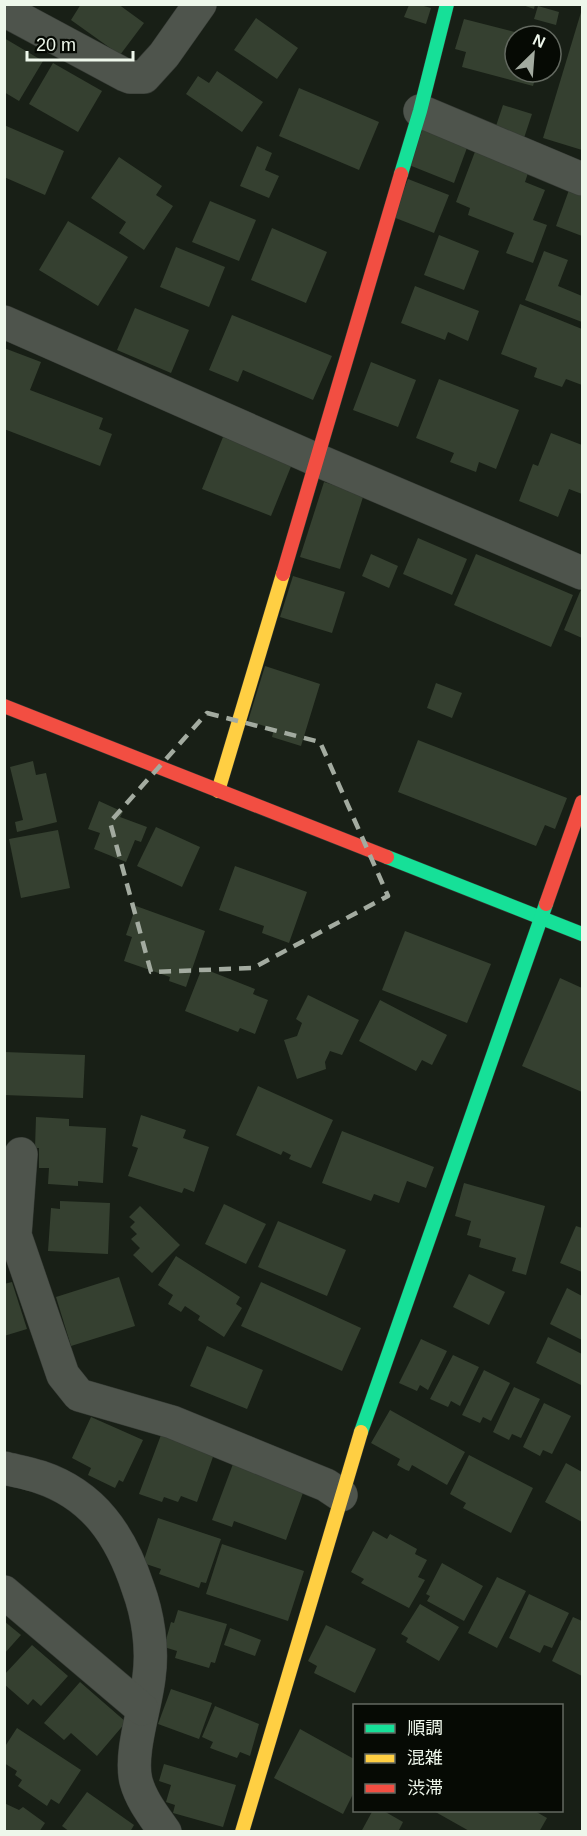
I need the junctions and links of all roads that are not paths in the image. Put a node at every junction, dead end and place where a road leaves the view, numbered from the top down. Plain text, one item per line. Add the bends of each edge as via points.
1 (200, 4) edge
2 (447, 4) edge
3 (4, 10) edge
4 (420, 111) junction
5 (582, 179) edge
6 (4, 322) edge
7 (316, 460) junction
8 (582, 573) edge
9 (4, 706) edge
10 (218, 791) junction
11 (582, 802) edge
12 (540, 918) junction
13 (582, 934) edge
14 (21, 1154) dead end
15 (4, 1468) edge
16 (341, 1495) junction
17 (4, 1592) edge
18 (142, 1709) junction
19 (165, 1832) edge
20 (242, 1832) edge

1 - 3 street via 164,55 144,77 137,78
2 - 4 street
4 - 5 street
4 - 7 street
6 - 7 street
7 - 8 street
7 - 10 street
9 - 10 street
10 - 12 street
11 - 12 street
12 - 13 street
12 - 16 street
14 - 16 street via 15,1235 63,1375 75,1392 172,1422 326,1485
15 - 18 street via 40,1477 85,1502 104,1520 129,1559 146,1609 150,1655
16 - 20 street
17 - 18 street
18 - 19 street via 135,1780

